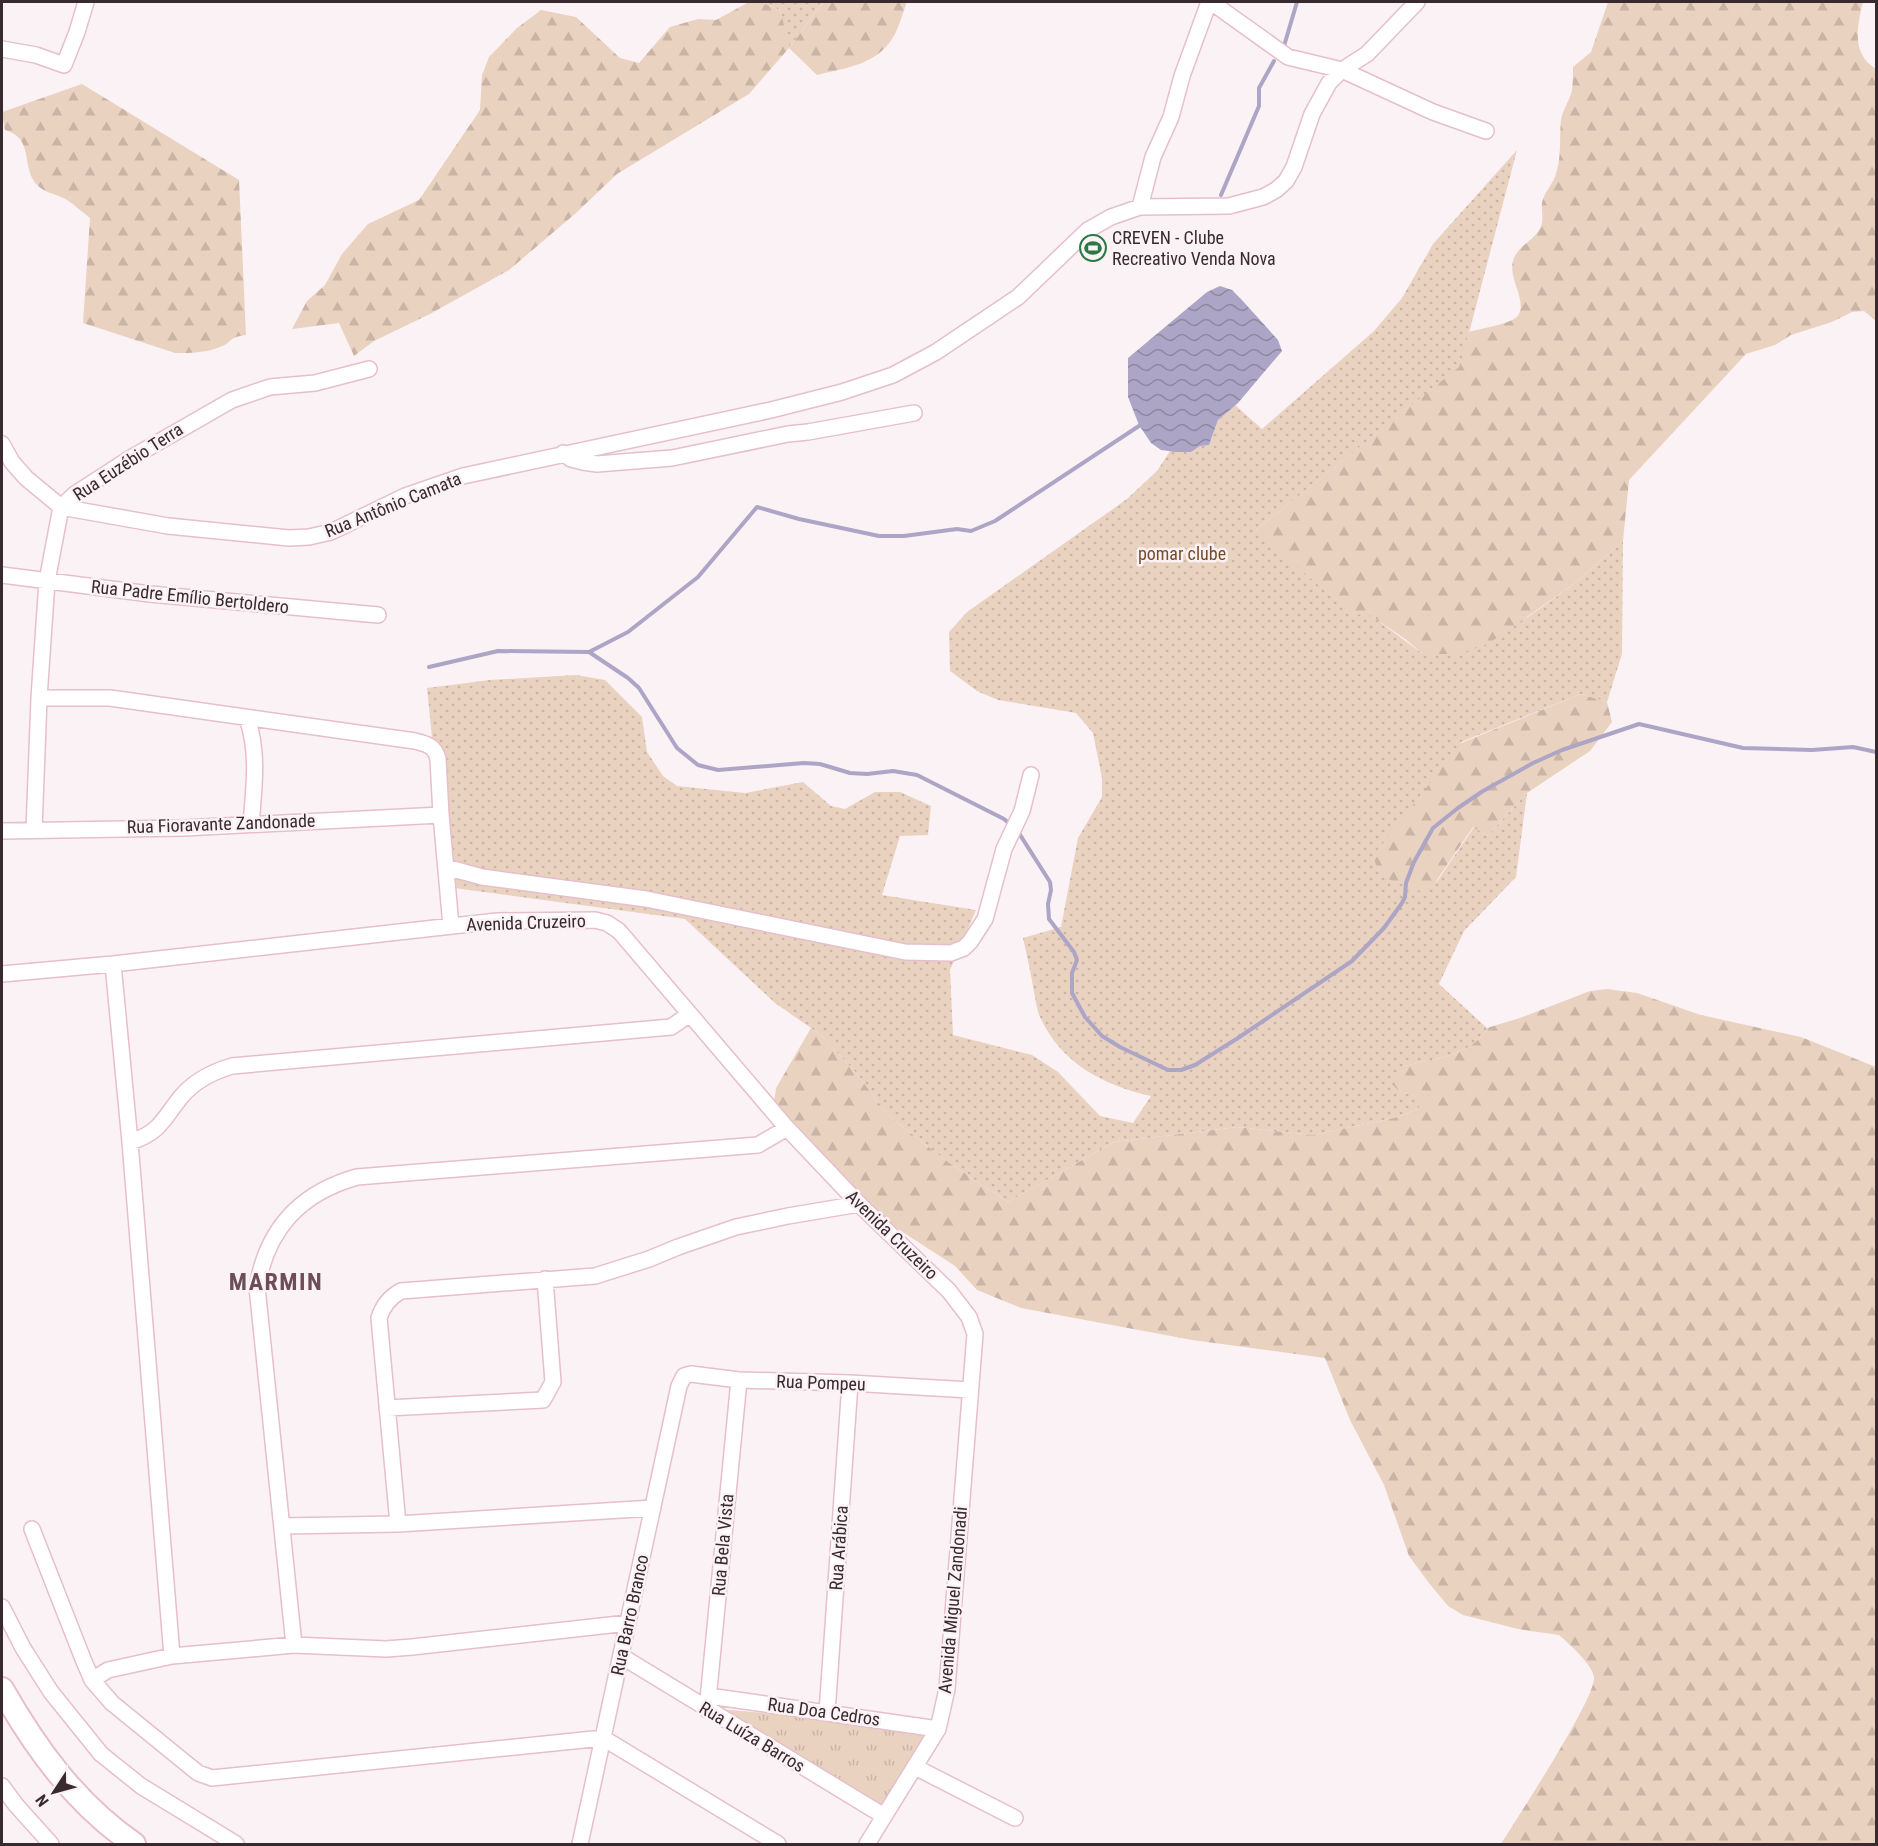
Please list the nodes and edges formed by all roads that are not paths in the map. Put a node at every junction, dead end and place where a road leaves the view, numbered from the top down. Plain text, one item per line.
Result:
1 (86, 2) edge
2 (1210, 2) edge
3 (1417, 2) edge
4 (2, 49) edge
5 (1342, 70) junction
6 (1486, 131) dead end
7 (1140, 207) junction
8 (369, 369) dead end
9 (914, 413) dead end
10 (2, 444) edge
11 (563, 453) junction
12 (61, 507) junction
13 (2, 574) edge
14 (47, 581) junction
15 (378, 615) dead end
16 (39, 698) junction
17 (247, 718) junction
18 (266, 721) junction
19 (253, 735) junction
20 (1031, 775) dead end
21 (441, 815) junction
22 (251, 824) junction
23 (34, 830) junction
24 (2, 831) edge
25 (446, 867) junction
26 (451, 926) junction
27 (113, 964) junction
28 (2, 974) edge
29 (690, 1014) junction
30 (787, 1128) junction
31 (130, 1142) junction
32 (859, 1204) junction
33 (545, 1279) junction
34 (975, 1334) joint
35 (739, 1380) junction
36 (850, 1383) junction
37 (679, 1386) joint
38 (970, 1390) junction
39 (387, 1408) junction
40 (652, 1508) junction
41 (398, 1524) junction
42 (282, 1526) junction
43 (32, 1529) dead end
44 (2, 1607) edge
45 (628, 1623) junction
46 (294, 1645) junction
47 (172, 1656) junction
48 (621, 1656) junction
49 (92, 1680) junction
50 (2, 1689) edge
51 (708, 1703) junction
52 (827, 1713) junction
53 (938, 1729) junction
54 (603, 1738) junction
55 (915, 1767) junction
56 (2, 1786) edge
57 (884, 1816) junction
58 (1015, 1818) dead end
59 (51, 1845) edge
60 (134, 1845) edge
61 (236, 1845) edge
62 (580, 1845) edge
63 (778, 1845) edge
64 (867, 1845) edge

1 - 4 street
2 - 5 street
2 - 7 street
3 - 5 street, Rua Antônio Camata
5 - 6 street
5 - 7 street, Rua Antônio Camata
7 - 11 street, Rua Antônio Camata
8 - 12 street, Rua Euzébio Terra
9 - 11 street
10 - 12 street, Rua Antônio Camata
11 - 12 street, Rua Antônio Camata
12 - 14 street, Rua Euzébio Terra
13 - 14 street, Rua Padre Emílio Bertoldero
14 - 15 street, Rua Padre Emílio Bertoldero
14 - 16 street, Rua Euzébio Terra
16 - 17 street
16 - 23 street, Rua Euzébio Terra
17 - 18 street
17 - 19 street
18 - 19 street
18 - 21 street
19 - 22 street
20 - 25 street
21 - 22 street, Rua Fioravante Zandonade
21 - 25 street
22 - 23 street, Rua Fioravante Zandonade
23 - 24 street, Rua Fioravante Zandonade
25 - 26 street
26 - 27 street, Avenida Cruzeiro
26 - 29 street, Avenida Cruzeiro
27 - 28 street, Avenida Cruzeiro
27 - 31 street
29 - 30 street, Avenida Cruzeiro
29 - 31 street
30 - 32 street, Avenida Cruzeiro
30 - 42 street
31 - 47 street
32 - 33 street
32 - 34 street, Avenida Cruzeiro
33 - 39 street
33 - 39 street
34 - 38 street, Avenida Miguel Zandonadi
35 - 36 street, Rua Pompeu
35 - 37 street, Rua Pompeu
35 - 51 street, Rua Bela Vista
36 - 38 street, Rua Pompeu
36 - 52 street, Rua Arábica
37 - 40 street, Rua Barro Branco
38 - 53 street, Avenida Miguel Zandonadi
39 - 41 street
40 - 41 street
40 - 45 street, Rua Barro Branco
41 - 42 street
42 - 46 street
43 - 49 street
44 - 61 street
45 - 46 street
45 - 48 street, Rua Barro Branco
46 - 47 street
47 - 49 street
48 - 51 street, Rua Luíza Barros
48 - 54 street, Rua Barro Branco
49 - 54 street
50 - 60 highway
51 - 52 street, Rua Doa Cedros
51 - 57 street, Rua Luíza Barros
52 - 53 street, Rua Doa Cedros
53 - 55 street, Avenida Miguel Zandonadi
54 - 62 street, Rua Barro Branco
54 - 63 street
55 - 57 street, Avenida Miguel Zandonadi
55 - 58 street
56 - 59 street
57 - 64 street, Avenida Miguel Zandonadi

